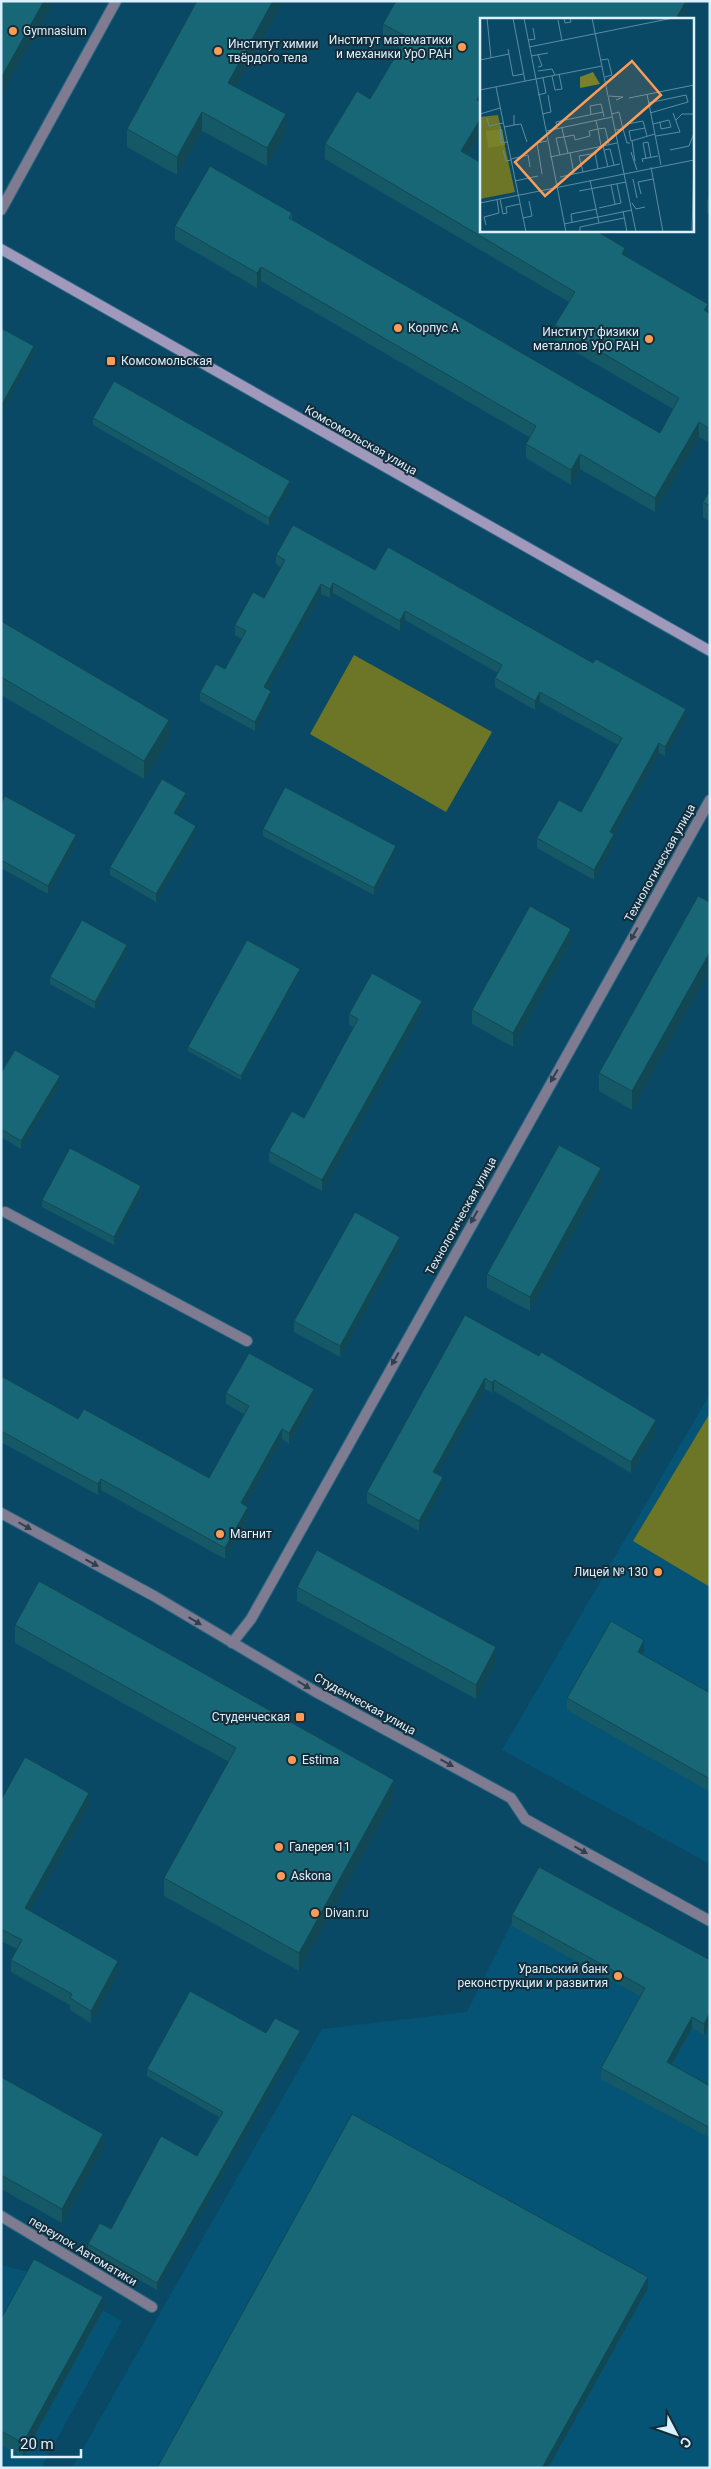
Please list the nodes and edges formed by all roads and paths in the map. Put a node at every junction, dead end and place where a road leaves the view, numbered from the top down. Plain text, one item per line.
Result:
1 (116, 1) edge
2 (1, 210) edge
3 (1, 249) edge
4 (710, 651) edge
5 (710, 800) edge
6 (5, 1212) dead end
7 (247, 1341) dead end
8 (1, 1512) edge
9 (232, 1643) junction
10 (710, 1921) edge
11 (1, 2216) edge
12 (152, 2307) dead end

1 - 2 street
3 - 4 main road, Комсомольская улица
5 -> 9 street, Технологическая улица
6 - 7 street
8 -> 9 street, Студенческая улица
9 -> 10 street, Студенческая улица
11 - 12 street, переулок Автоматики

